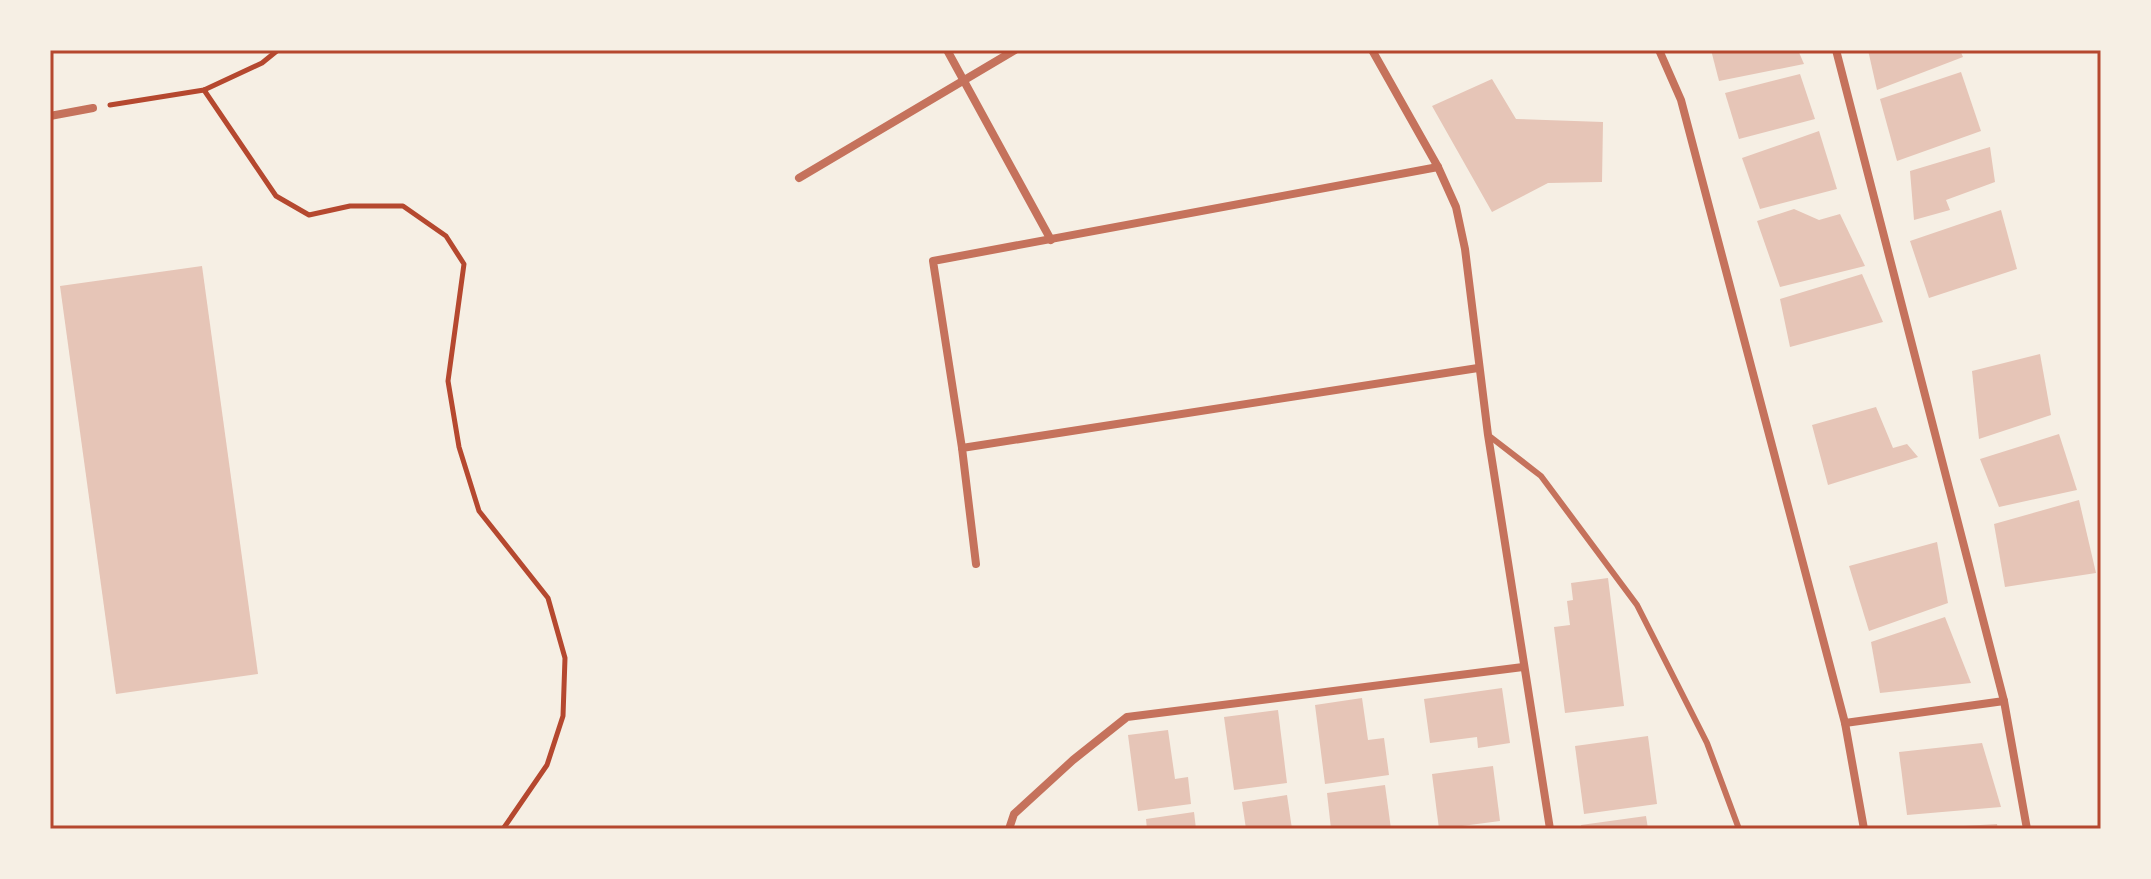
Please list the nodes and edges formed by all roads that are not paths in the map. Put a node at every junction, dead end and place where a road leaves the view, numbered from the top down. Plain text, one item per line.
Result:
1 (947, 50) edge
2 (1015, 50) edge
3 (1372, 50) edge
4 (1659, 50) edge
5 (1836, 50) edge
6 (964, 79) junction
7 (93, 108) road end
8 (50, 116) edge
9 (1438, 167) junction
10 (799, 178) dead end
11 (1051, 240) junction
12 (1478, 368) junction
13 (1488, 435) junction
14 (962, 448) junction
15 (976, 564) dead end
16 (1523, 667) junction
17 (2004, 701) junction
18 (1845, 723) junction
19 (1009, 829) edge
20 (1550, 829) edge
21 (1739, 829) edge
22 (1864, 829) edge
23 (2027, 829) edge

1 - 6 street
2 - 6 street
3 - 9 street
4 - 18 street
5 - 17 street
6 - 10 street
6 - 11 street
7 - 8 street
9 - 11 street
9 - 12 street
11 - 14 street
12 - 13 street
12 - 14 street
13 - 16 street
13 - 21 lane
14 - 15 street
16 - 19 street
16 - 20 street
17 - 18 street
17 - 23 street
18 - 22 street

